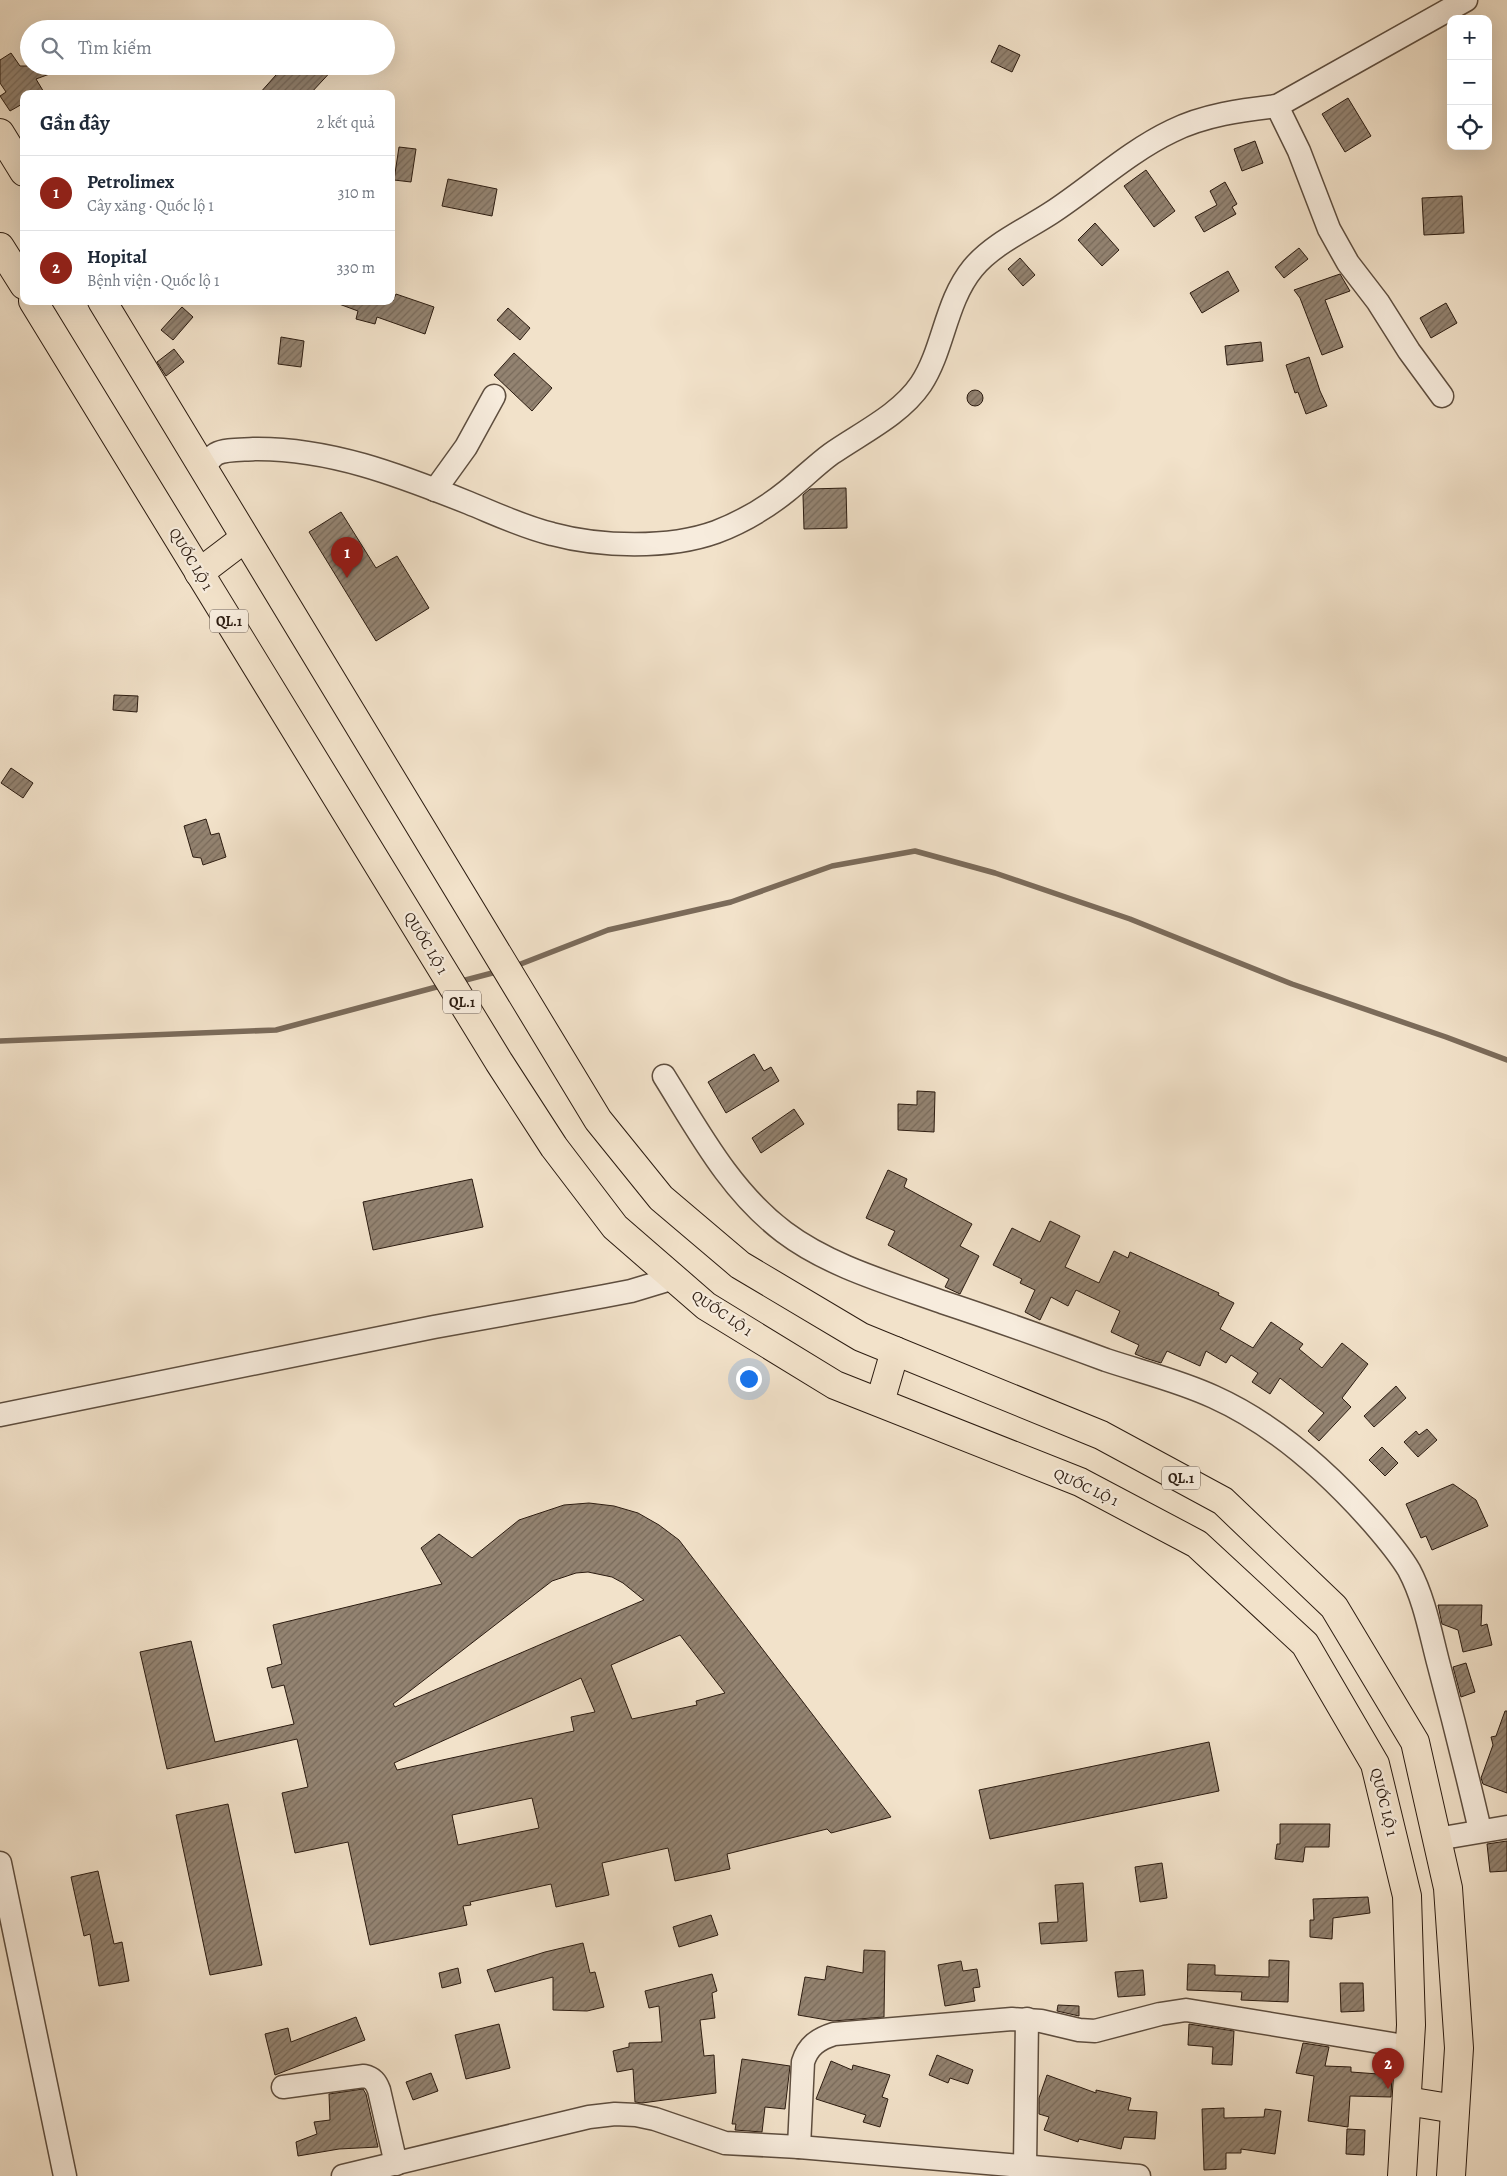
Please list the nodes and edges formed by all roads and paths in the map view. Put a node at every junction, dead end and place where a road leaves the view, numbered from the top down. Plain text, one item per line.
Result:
1 (1466, 0) edge
2 (1277, 106) junction
3 (0, 133) edge
4 (20, 166) edge
5 (0, 246) edge
6 (20, 278) edge
7 (36, 305) edge
8 (104, 305) edge
9 (494, 396) dead end
10 (1442, 396) dead end
11 (203, 468) junction
12 (435, 490) junction
13 (245, 538) junction
14 (200, 572) junction
15 (664, 1076) dead end
16 (674, 1278) junction
17 (895, 1351) junction
18 (880, 1402) junction
19 (0, 1415) edge
20 (1507, 1826) edge
21 (1480, 1830) junction
22 (1437, 1839) junction
23 (0, 1863) edge
24 (1027, 2019) junction
25 (1410, 2047) junction
26 (283, 2087) dead end
27 (1407, 2101) junction
28 (1455, 2110) junction
29 (799, 2147) junction
30 (396, 2164) junction
31 (1025, 2166) junction
32 (65, 2176) edge
33 (343, 2176) edge
34 (1139, 2176) edge
35 (1402, 2176) edge
36 (1451, 2176) edge

1 - 2 street
2 - 10 street
2 - 12 street
3 - 4 highway
5 - 6 highway
7 - 14 highway, QUỐC LỘ 1 / QL.1
8 - 11 highway, QL.1
9 - 12 street
11 - 12 street
11 - 13 highway, QL.1
13 - 14 highway
13 - 17 highway, QL.1
14 - 16 highway, QUỐC LỘ 1 / QL.1
15 - 21 street
16 - 18 highway, QUỐC LỘ 1 / QL.1
16 - 19 street
17 - 18 highway
17 - 22 highway, QL.1
18 - 25 highway, QUỐC LỘ 1 / QL.1
20 - 21 street
21 - 22 street
22 - 28 highway, QL.1
23 - 32 street
24 - 25 street
24 - 29 street
24 - 31 street
25 - 27 highway, QUỐC LỘ 1 / QL.1
26 - 30 street
27 - 28 highway
27 - 35 highway, QUỐC LỘ 1 / QL.1
28 - 36 highway, QL.1
29 - 30 street
29 - 31 street
30 - 33 street
31 - 34 street

